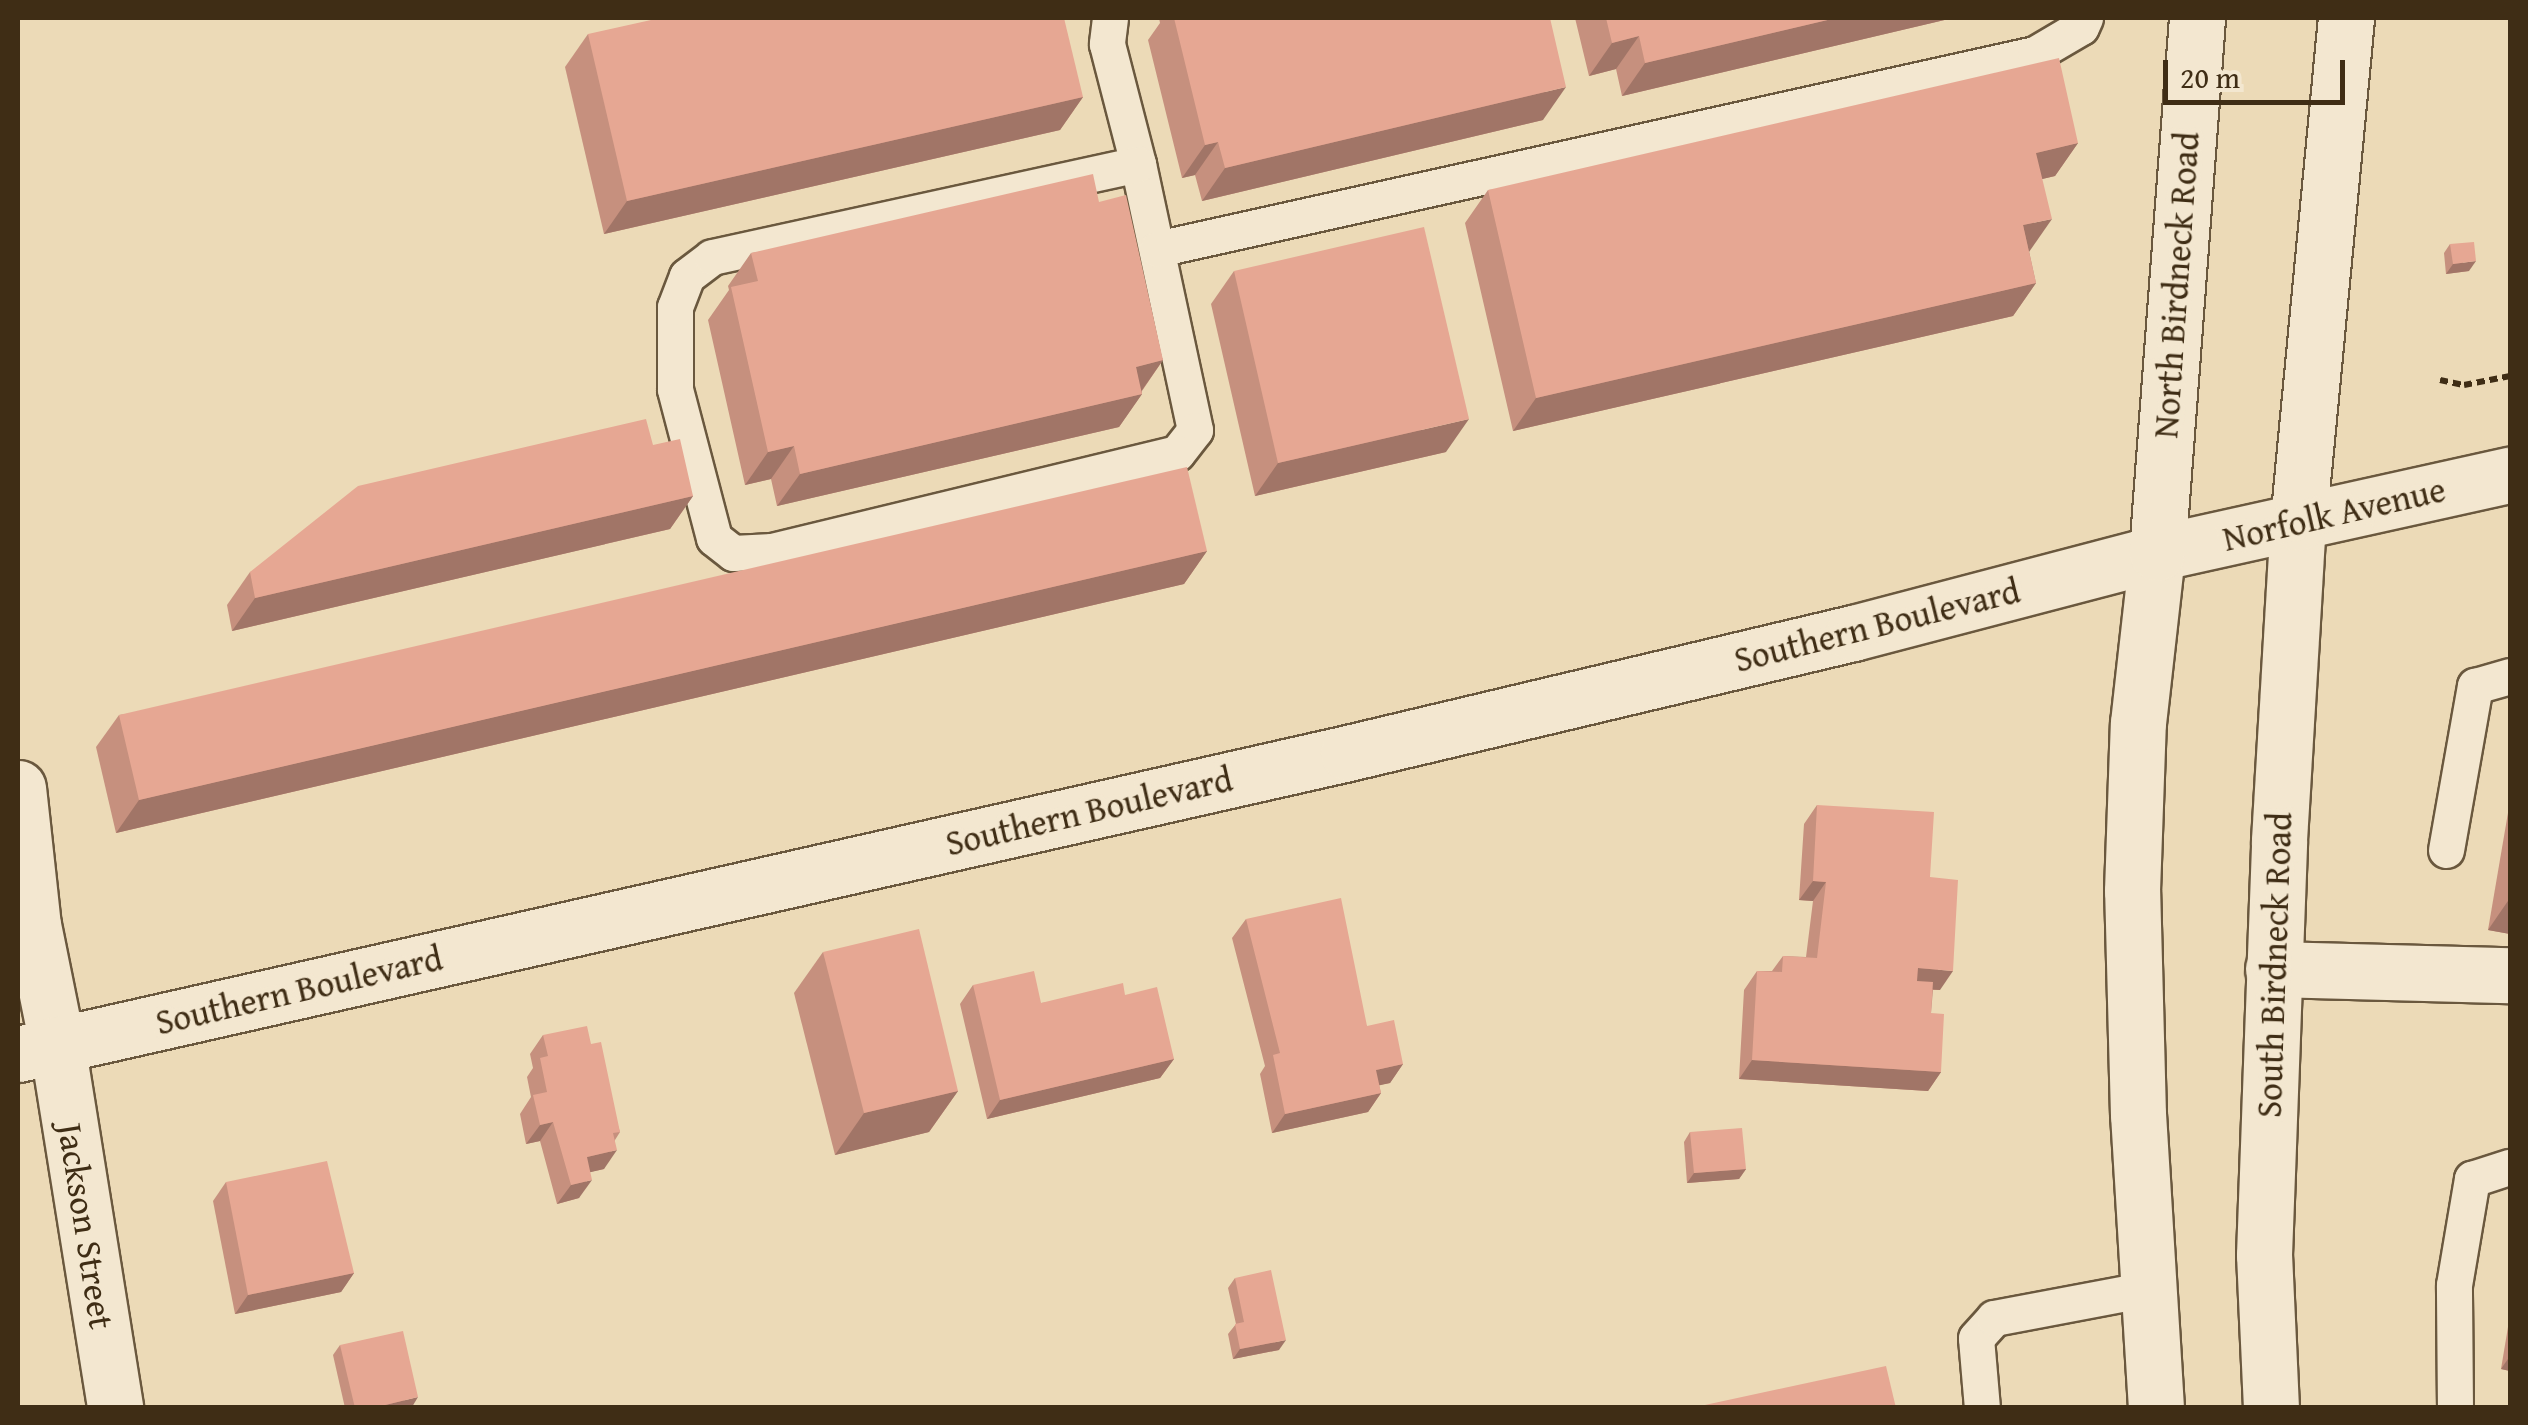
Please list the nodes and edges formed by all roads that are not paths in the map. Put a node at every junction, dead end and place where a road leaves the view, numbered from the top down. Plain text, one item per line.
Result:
1 (1110, 18) edge
2 (2086, 18) edge
3 (2197, 18) edge
4 (2346, 18) edge
5 (1138, 164) junction
6 (1157, 249) junction
7 (2510, 475) edge
8 (2298, 522) junction
9 (2157, 554) junction
10 (2510, 676) edge
11 (18, 788) edge
12 (2446, 850) dead end
13 (2273, 969) junction
14 (2510, 975) edge
15 (38, 1049) edge
16 (2510, 1166) edge
17 (2148, 1289) junction
18 (115, 1408) edge
19 (1982, 1408) edge
20 (2156, 1408) edge
21 (2271, 1408) edge
22 (2455, 1408) edge

1 - 5 lane
2 - 6 lane
3 - 9 main road, North Birdneck Road
4 - 8 main road
5 - 6 lane
5 - 6 lane
7 - 8 main road, Norfolk Avenue
8 - 9 main road, Norfolk Avenue
8 - 13 main road, South Birdneck Road
9 - 15 main road, Southern Boulevard
9 - 17 main road
10 - 12 lane
11 - 15 main road, Jackson Street
13 - 14 main road
13 - 21 main road, South Birdneck Road
15 - 18 main road, Jackson Street
16 - 22 lane
17 - 19 lane
17 - 20 main road

